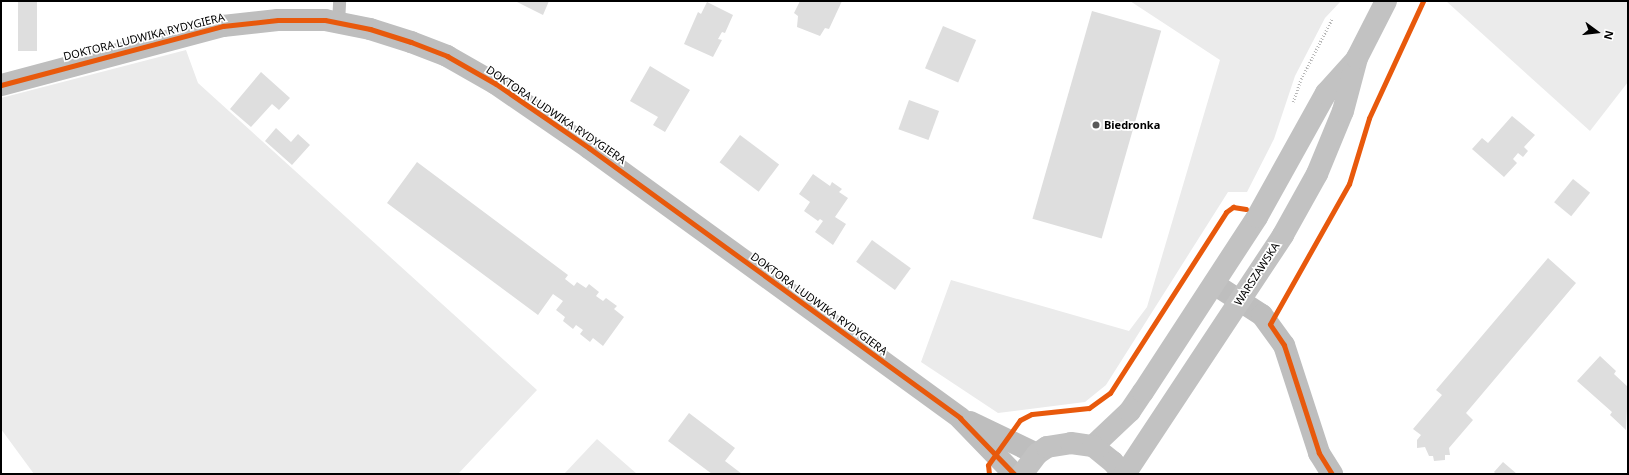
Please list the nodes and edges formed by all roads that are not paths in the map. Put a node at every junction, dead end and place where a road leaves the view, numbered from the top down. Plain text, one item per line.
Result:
1 (339, 1) edge
2 (1386, 1) edge
3 (338, 23) junction
4 (1357, 58) junction
5 (1, 85) edge
6 (1214, 284) junction
7 (1240, 301) junction
8 (960, 418) junction
9 (1093, 446) junction
10 (1036, 454) junction
11 (1014, 474) edge
12 (1022, 474) edge
13 (1122, 474) edge
14 (1125, 474) edge
15 (1332, 474) edge

1 - 3 lane
2 - 4 main road, WARSZAWSKA
3 - 5 street, DOKTORA LUDWIKA RYDYGIERA
3 - 8 street, DOKTORA LUDWIKA RYDYGIERA
4 - 6 main road, WARSZAWSKA
4 - 7 main road, WARSZAWSKA
6 - 7 street
6 - 9 main road, WARSZAWSKA
7 - 14 main road, WARSZAWSKA
7 - 15 street
8 - 10 street, DOKTORA LUDWIKA RYDYGIERA
8 - 11 street, DOKTORA LUDWIKA RYDYGIERA
9 - 10 main road
9 - 13 main road
10 - 12 main road

